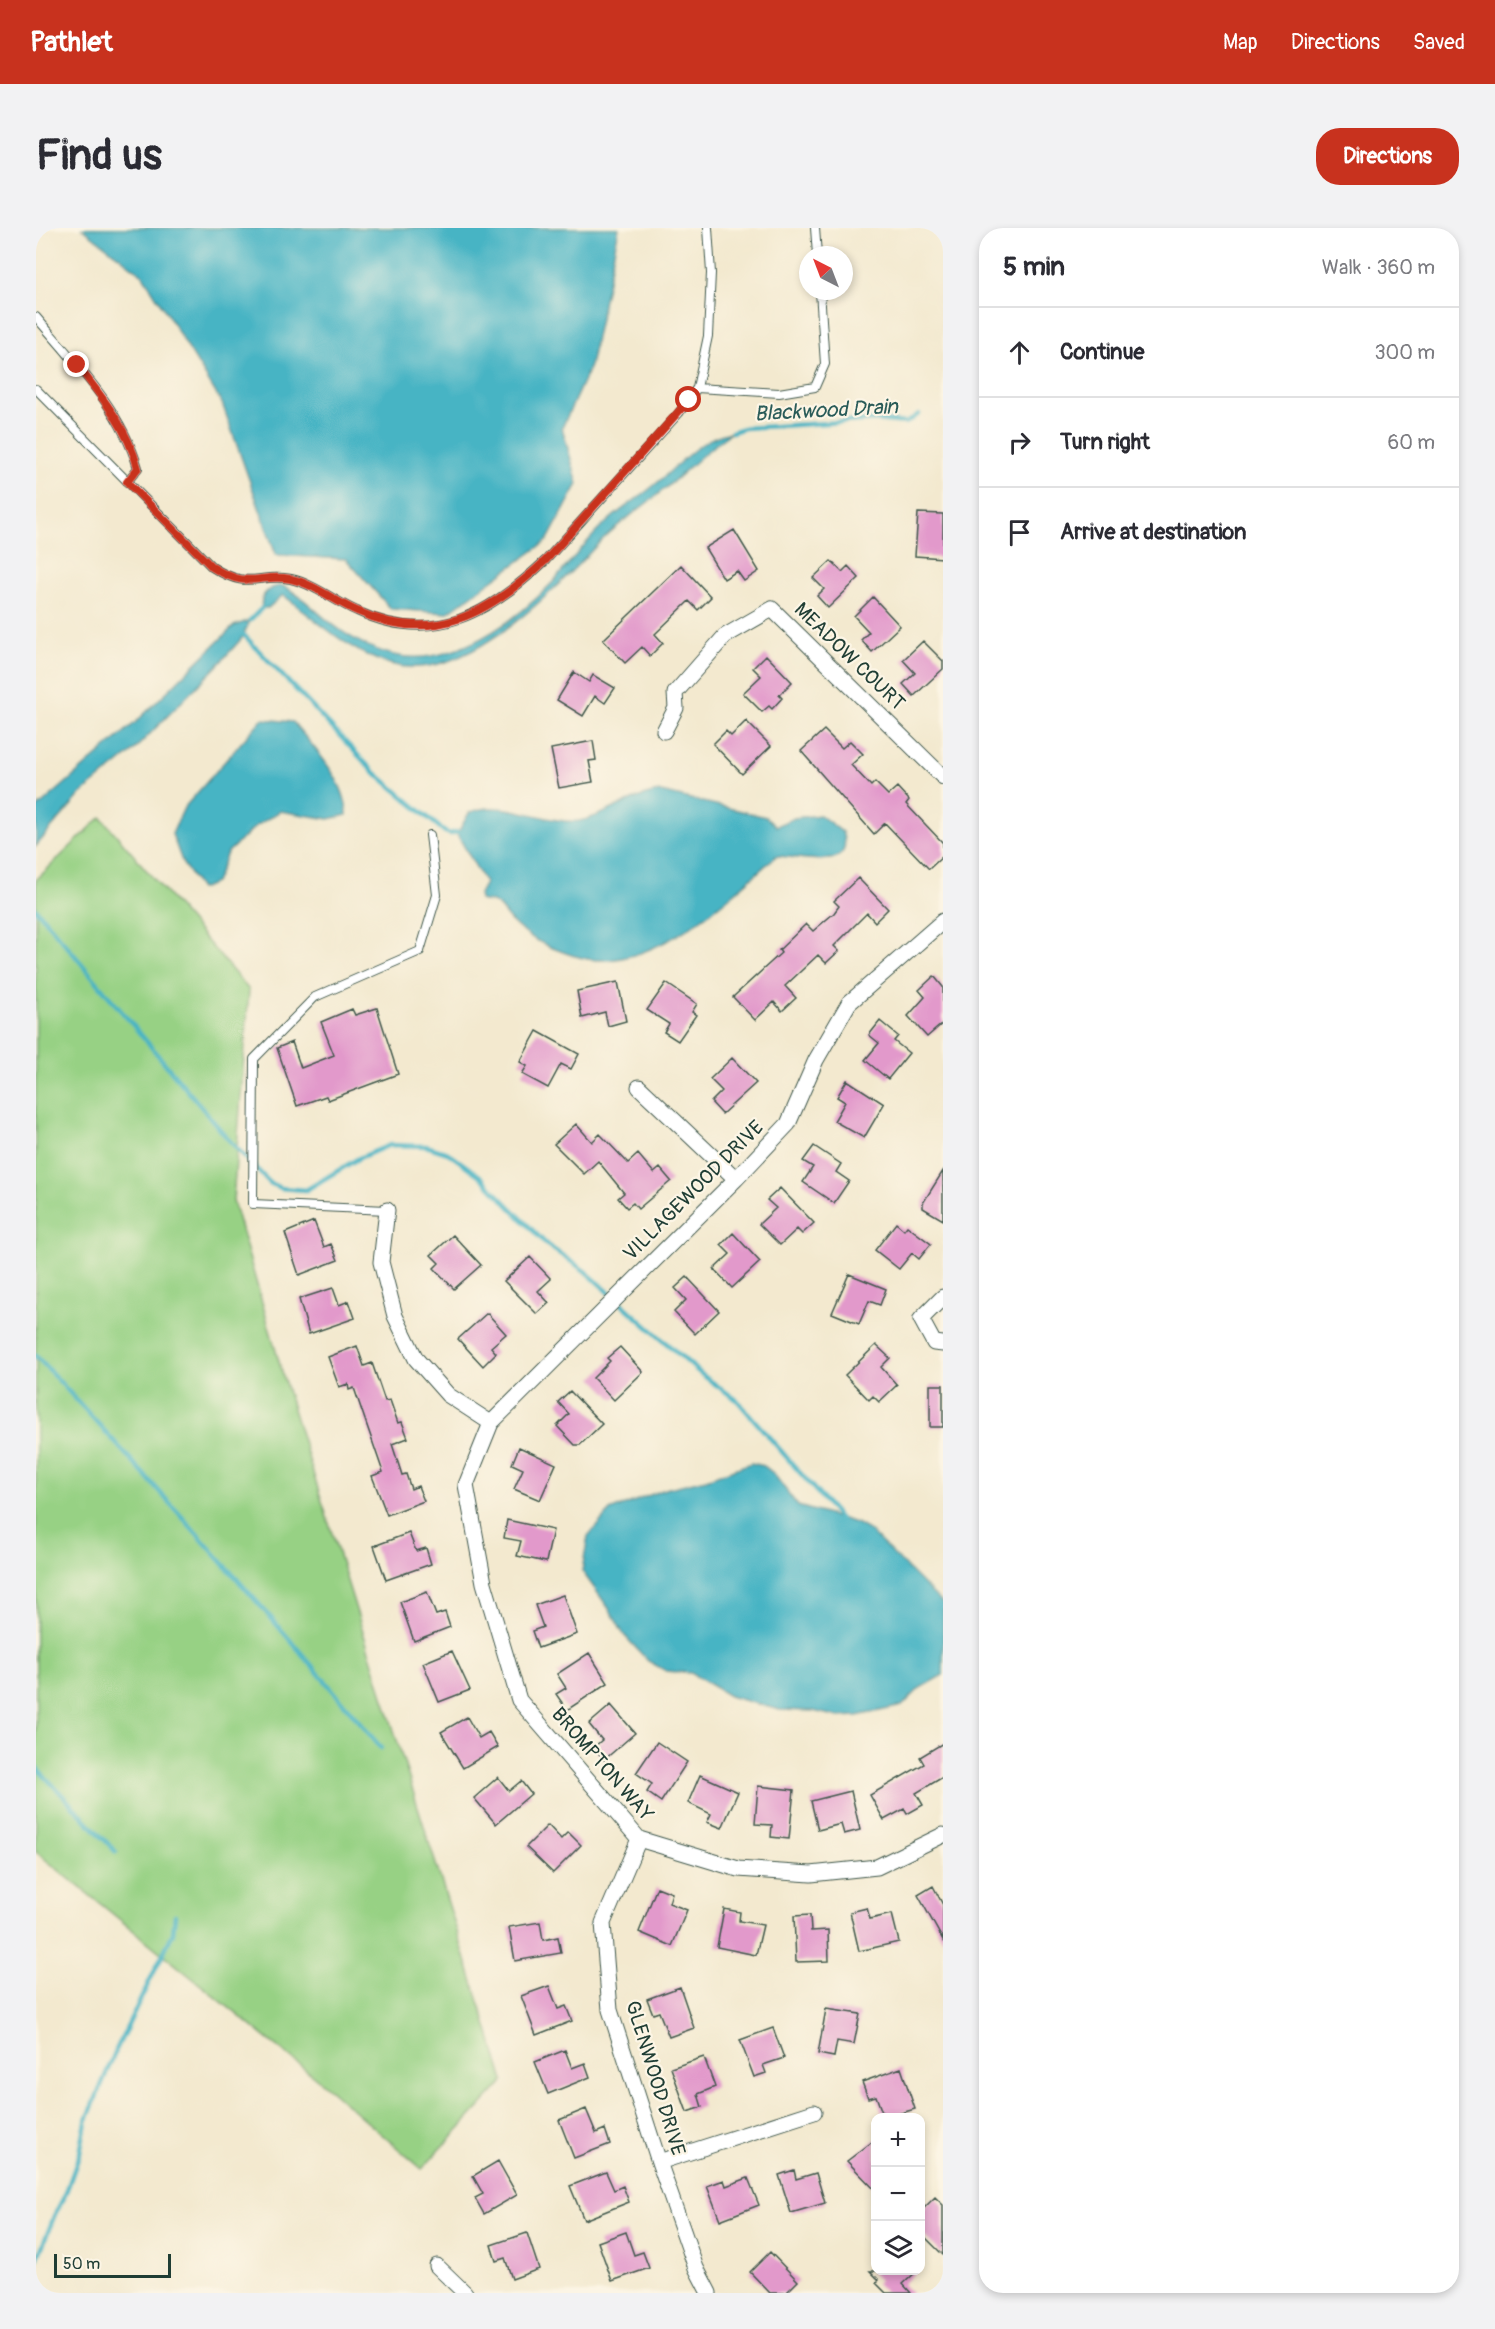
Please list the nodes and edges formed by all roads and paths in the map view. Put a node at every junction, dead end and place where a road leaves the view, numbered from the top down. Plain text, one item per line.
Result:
1 (708, 228) edge
2 (815, 228) edge
3 (816, 246) edge
4 (821, 300) edge
5 (36, 317) edge
6 (697, 388) junction
7 (36, 389) edge
8 (127, 482) junction
9 (664, 731) dead end
10 (943, 777) edge
11 (430, 835) dead end
12 (943, 921) edge
13 (639, 1087) dead end
14 (736, 1179) junction
15 (387, 1210) joint
16 (943, 1297) edge
17 (943, 1344) edge
18 (491, 1423) junction
19 (466, 1485) joint
20 (943, 1835) edge
21 (639, 1839) junction
22 (814, 2112) dead end
23 (659, 2162) junction
24 (436, 2266) dead end
25 (465, 2293) edge
26 (709, 2293) edge

1 - 6 lane
2 - 3 lane
4 - 6 lane
5 - 8 lane
6 - 8 lane
7 - 8 lane
9 - 10 street, MEADOW COURT
11 - 15 lane
12 - 14 street, VILLAGEWOOD DRIVE
13 - 14 street
14 - 18 street, VILLAGEWOOD DRIVE
15 - 18 street
16 - 17 street
18 - 19 street, VILLAGEWOOD DRIVE
19 - 21 street, BROMPTON WAY
20 - 21 street, BROMPTON WAY
21 - 23 street, GLENWOOD DRIVE
22 - 23 street
23 - 26 street, GLENWOOD DRIVE
24 - 25 street

